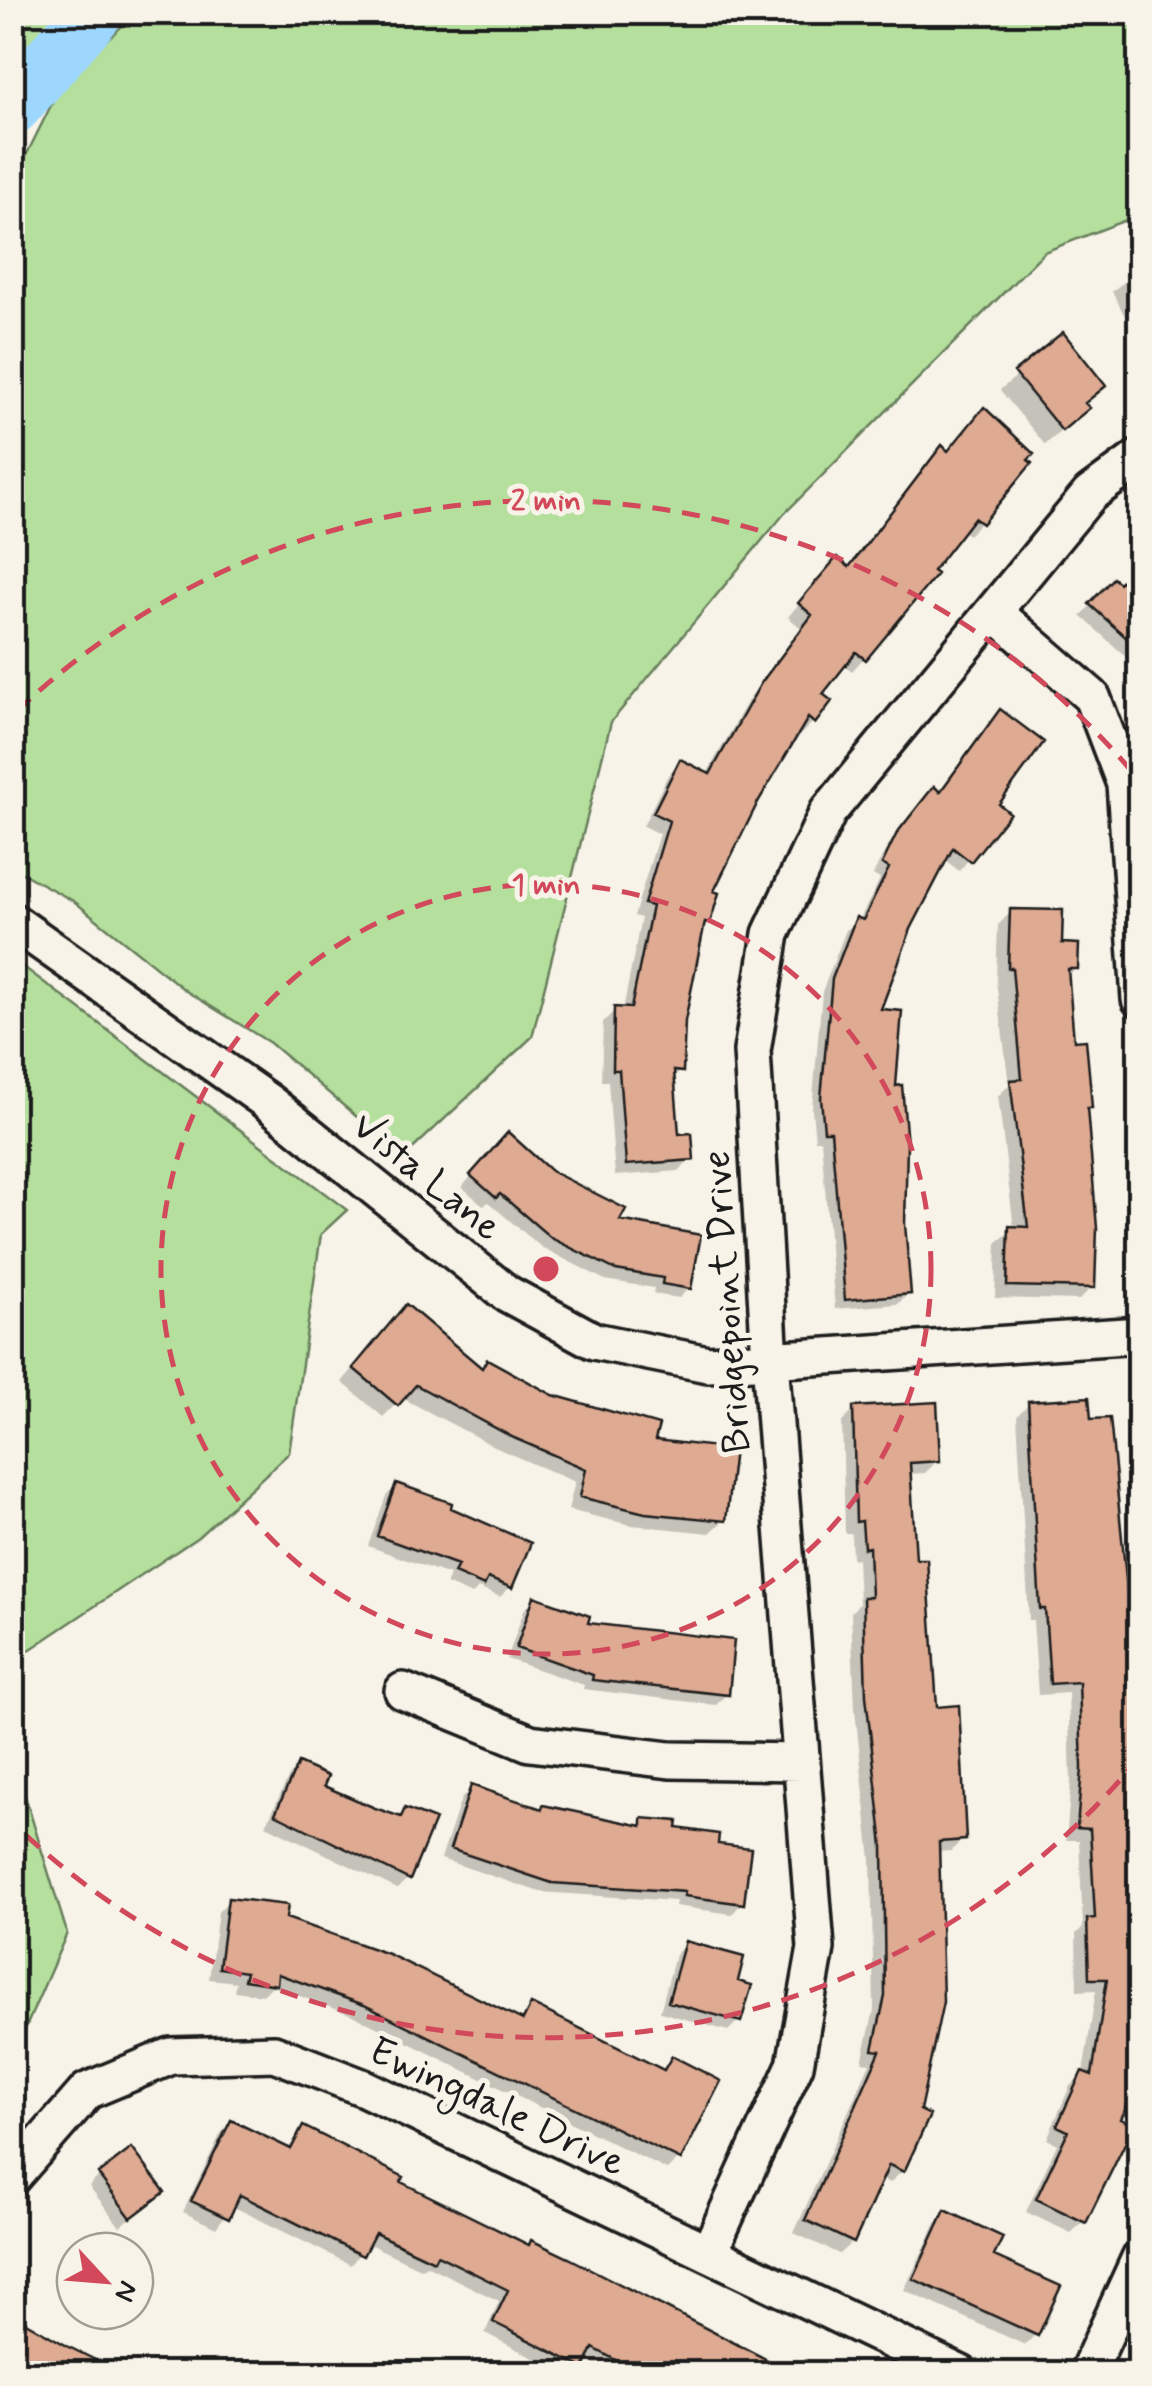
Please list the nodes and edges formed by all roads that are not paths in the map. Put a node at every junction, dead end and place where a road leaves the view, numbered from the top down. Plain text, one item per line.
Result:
1 (1140, 457) edge
2 (994, 612) junction
3 (12, 921) edge
4 (1140, 998) edge
5 (1140, 1335) edge
6 (770, 1360) junction
7 (404, 1691) dead end
8 (801, 1762) junction
9 (12, 2177) edge
10 (710, 2252) junction
11 (1140, 2258) edge
12 (960, 2374) edge
13 (1087, 2374) edge

1 - 2 street, Bridgepoint Drive
2 - 4 street
2 - 6 street, Bridgepoint Drive
3 - 6 street, Vista Lane
5 - 6 street, Vista Lane
6 - 8 street, Bridgepoint Drive
7 - 8 street
8 - 10 street, Bridgepoint Drive
9 - 10 street, Ewingdale Drive
10 - 12 street, Ewingdale Drive
11 - 13 street

